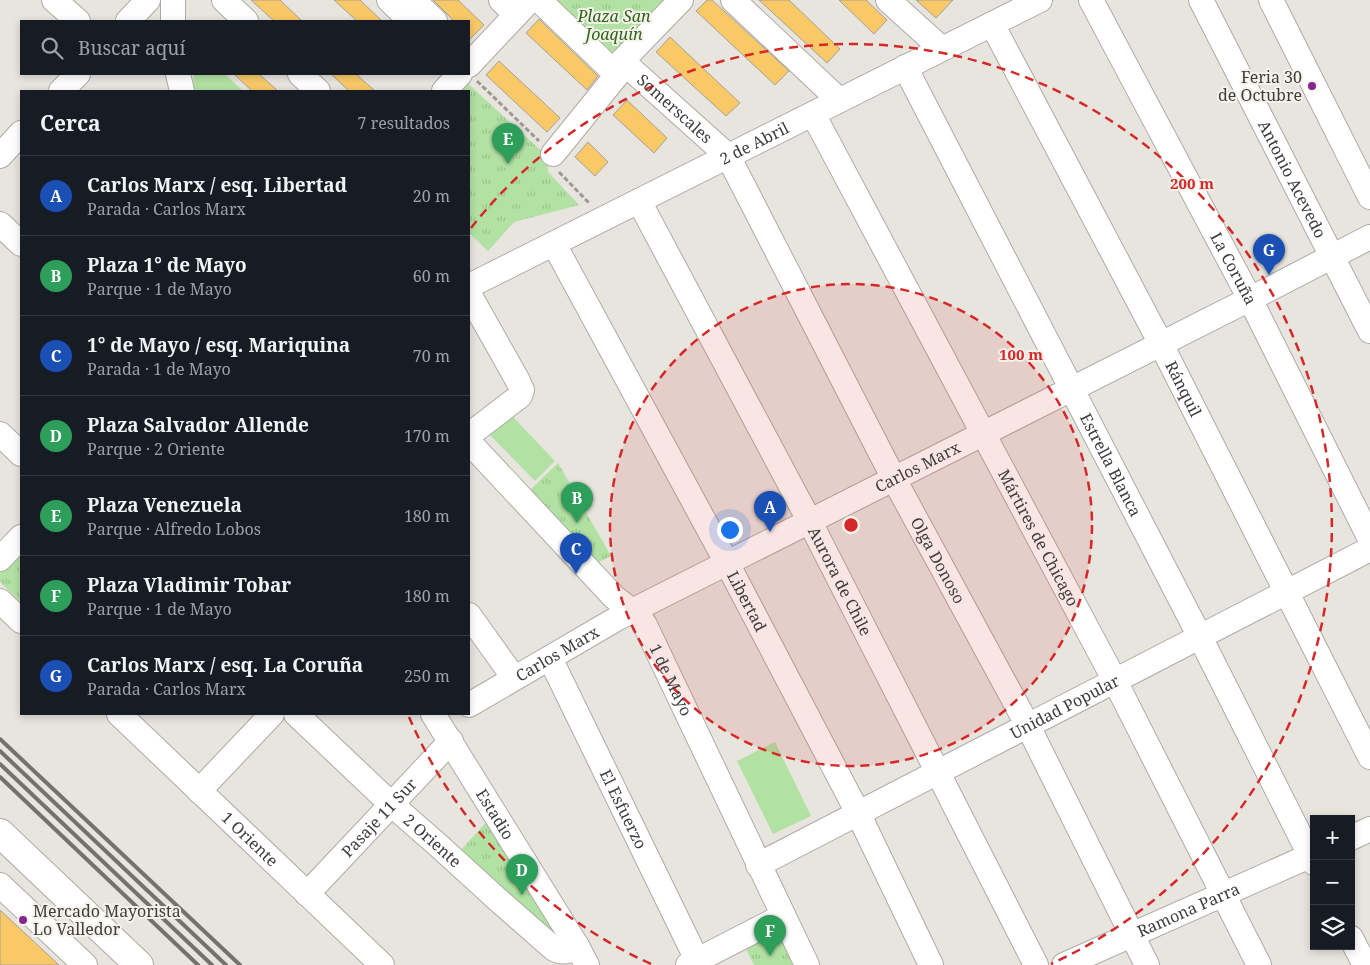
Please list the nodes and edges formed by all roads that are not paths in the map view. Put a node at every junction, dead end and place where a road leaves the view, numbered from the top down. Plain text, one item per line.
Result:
1 (54, 0) edge
2 (148, 0) edge
3 (173, 0) edge
4 (389, 0) edge
5 (413, 0) edge
6 (539, 0) edge
7 (681, 0) edge
8 (733, 0) edge
9 (888, 0) edge
10 (1040, 0) edge
11 (1091, 0) edge
12 (1201, 0) edge
13 (1271, 0) edge
14 (226, 2) edge
15 (516, 5) edge
16 (77, 20) edge
17 (129, 20) edge
18 (173, 20) edge
19 (245, 20) edge
20 (410, 20) edge
21 (434, 20) edge
22 (992, 24) junction
23 (942, 49) junction
24 (470, 61) edge
25 (619, 68) junction
26 (905, 68) junction
27 (77, 75) edge
28 (178, 75) edge
29 (301, 75) edge
30 (458, 75) edge
31 (62, 90) edge
32 (182, 90) edge
33 (317, 90) edge
34 (445, 90) edge
35 (839, 100) junction
36 (813, 114) junction
37 (20, 134) edge
38 (553, 154) dead end
39 (0, 156) edge
40 (728, 156) junction
41 (1370, 197) edge
42 (639, 201) junction
43 (0, 224) edge
44 (1370, 237) edge
45 (20, 243) edge
46 (554, 244) junction
47 (1332, 257) junction
48 (470, 286) edge
49 (470, 296) edge
50 (1250, 299) junction
51 (1370, 331) edge
52 (1161, 344) junction
53 (1072, 389) junction
54 (0, 434) edge
55 (470, 434) edge
56 (984, 434) junction
57 (470, 443) edge
58 (20, 453) edge
59 (894, 479) junction
60 (810, 522) junction
61 (20, 537) edge
62 (1370, 539) edge
63 (1370, 549) edge
64 (0, 559) edge
65 (727, 564) junction
66 (1286, 592) junction
67 (0, 601) edge
68 (633, 611) junction
69 (470, 616) edge
70 (20, 620) edge
71 (1200, 637) junction
72 (550, 658) junction
73 (514, 678) junction
74 (1115, 681) junction
75 (470, 704) edge
76 (120, 715) edge
77 (271, 715) edge
78 (297, 715) edge
79 (444, 723) edge
80 (1028, 726) junction
81 (1370, 757) edge
82 (938, 772) junction
83 (200, 791) junction
84 (391, 804) junction
85 (858, 813) junction
86 (1370, 829) edge
87 (0, 833) edge
88 (1355, 836) edge
89 (1310, 852) edge
90 (1310, 859) edge
91 (758, 865) junction
92 (0, 885) edge
93 (307, 894) junction
94 (1223, 895) junction
95 (783, 916) junction
96 (1131, 936) junction
97 (1355, 946) edge
98 (572, 957) edge
99 (692, 963) edge
100 (85, 965) edge
101 (139, 965) edge
102 (382, 965) edge
103 (807, 965) edge
104 (931, 965) edge
105 (1036, 965) edge
106 (1064, 965) edge
107 (1146, 965) edge
108 (1259, 965) edge
109 (1365, 965) edge

1 - 16 street
2 - 17 street
3 - 18 street
4 - 20 street
5 - 21 street
6 - 25 street, Somerscales
7 - 25 street
8 - 35 street
9 - 23 street
10 - 22 street, 2 de Abril
11 - 50 street, La Coruña
12 - 47 street, Antonio Acevedo
13 - 41 street
14 - 19 street
15 - 24 street
22 - 23 street, 2 de Abril
22 - 52 street, Ránquil
23 - 26 street, 2 de Abril
25 - 38 street
25 - 40 street, Somerscales
26 - 35 street, 2 de Abril
26 - 53 street, Estrella Blanca
27 - 31 street
28 - 32 street
29 - 33 street
30 - 34 street
35 - 36 street, 2 de Abril
36 - 40 street, 2 de Abril
36 - 56 street, Mártires de Chicago
37 - 39 street
40 - 42 street, 2 de Abril
40 - 59 street, Olga Donoso
42 - 46 street, 2 de Abril
42 - 60 street, Aurora de Chile
43 - 45 street
44 - 47 street, Carlos Marx
46 - 48 street, 2 de Abril
46 - 65 street, Libertad
47 - 50 street, Carlos Marx
47 - 51 street, Antonio Acevedo
49 - 55 street
50 - 52 street, Carlos Marx
50 - 62 street, La Coruña
52 - 53 street, Carlos Marx
52 - 66 street, Ránquil
53 - 56 street, Carlos Marx
53 - 71 street, Estrella Blanca
54 - 58 street
56 - 59 street, Carlos Marx
56 - 74 street, Mártires de Chicago
57 - 68 street, 1 de Mayo
59 - 60 street, Carlos Marx
59 - 80 street, Olga Donoso
60 - 65 street, Carlos Marx
60 - 82 street, Aurora de Chile
61 - 64 street
63 - 66 street, Unidad Popular
65 - 68 street, Carlos Marx
65 - 85 street, Libertad
66 - 71 street, Unidad Popular
66 - 81 street, Ránquil
67 - 70 street
68 - 72 street, Carlos Marx
68 - 91 street, 1 de Mayo
69 - 73 street
71 - 74 street, Unidad Popular
71 - 89 street, Estrella Blanca
72 - 73 street, Carlos Marx
72 - 99 street, El Esfuerzo
73 - 75 street, Carlos Marx
74 - 80 street, Unidad Popular
74 - 94 street, Mártires de Chicago
76 - 83 street, 1 Oriente
77 - 83 street
78 - 84 street, 2 Oriente
79 - 84 street, Pasaje 11 Sur
79 - 98 street, Estadio
80 - 82 street, Unidad Popular
80 - 96 street, Olga Donoso
82 - 85 street, Unidad Popular
82 - 105 street, Aurora de Chile
83 - 93 street, 1 Oriente
84 - 93 street, Pasaje 11 Sur
84 - 98 street, 2 Oriente
85 - 91 street, Unidad Popular
85 - 104 street, Libertad
86 - 88 street
87 - 101 main road
90 - 94 street, Ramona Parra
91 - 95 street, 1 de Mayo
92 - 100 street
93 - 102 street, 1 Oriente
94 - 96 street, Ramona Parra
94 - 108 street, Mártires de Chicago
95 - 99 street
95 - 103 street, 1 de Mayo
96 - 106 street, Ramona Parra
96 - 107 street, Olga Donoso
97 - 109 street

